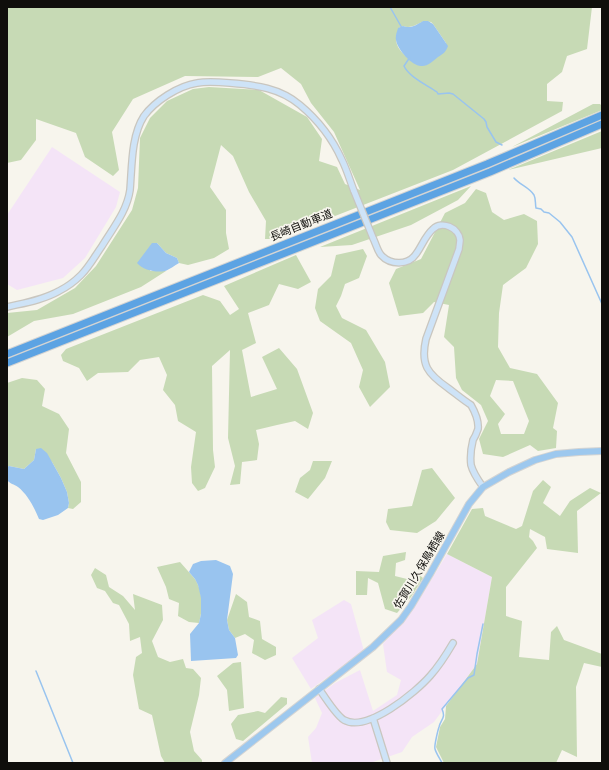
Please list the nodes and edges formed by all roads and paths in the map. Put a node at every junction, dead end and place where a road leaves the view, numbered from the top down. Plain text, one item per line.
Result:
1 (602, 115) edge
2 (602, 124) edge
3 (7, 308) edge
4 (7, 354) edge
5 (7, 363) edge
6 (602, 451) edge
7 (482, 487) junction
8 (453, 644) dead end
9 (319, 689) junction
10 (373, 718) junction
11 (225, 763) edge
12 (387, 763) edge

1 - 4 highway, 長崎自動車道
2 - 5 highway, 長崎自動車道
3 - 7 street, bridge
6 - 7 main road, 佐賀川久保鳥栖線
7 - 9 main road, 佐賀川久保鳥栖線
8 - 10 street
9 - 10 street
9 - 11 main road, 佐賀川久保鳥栖線
10 - 12 street

